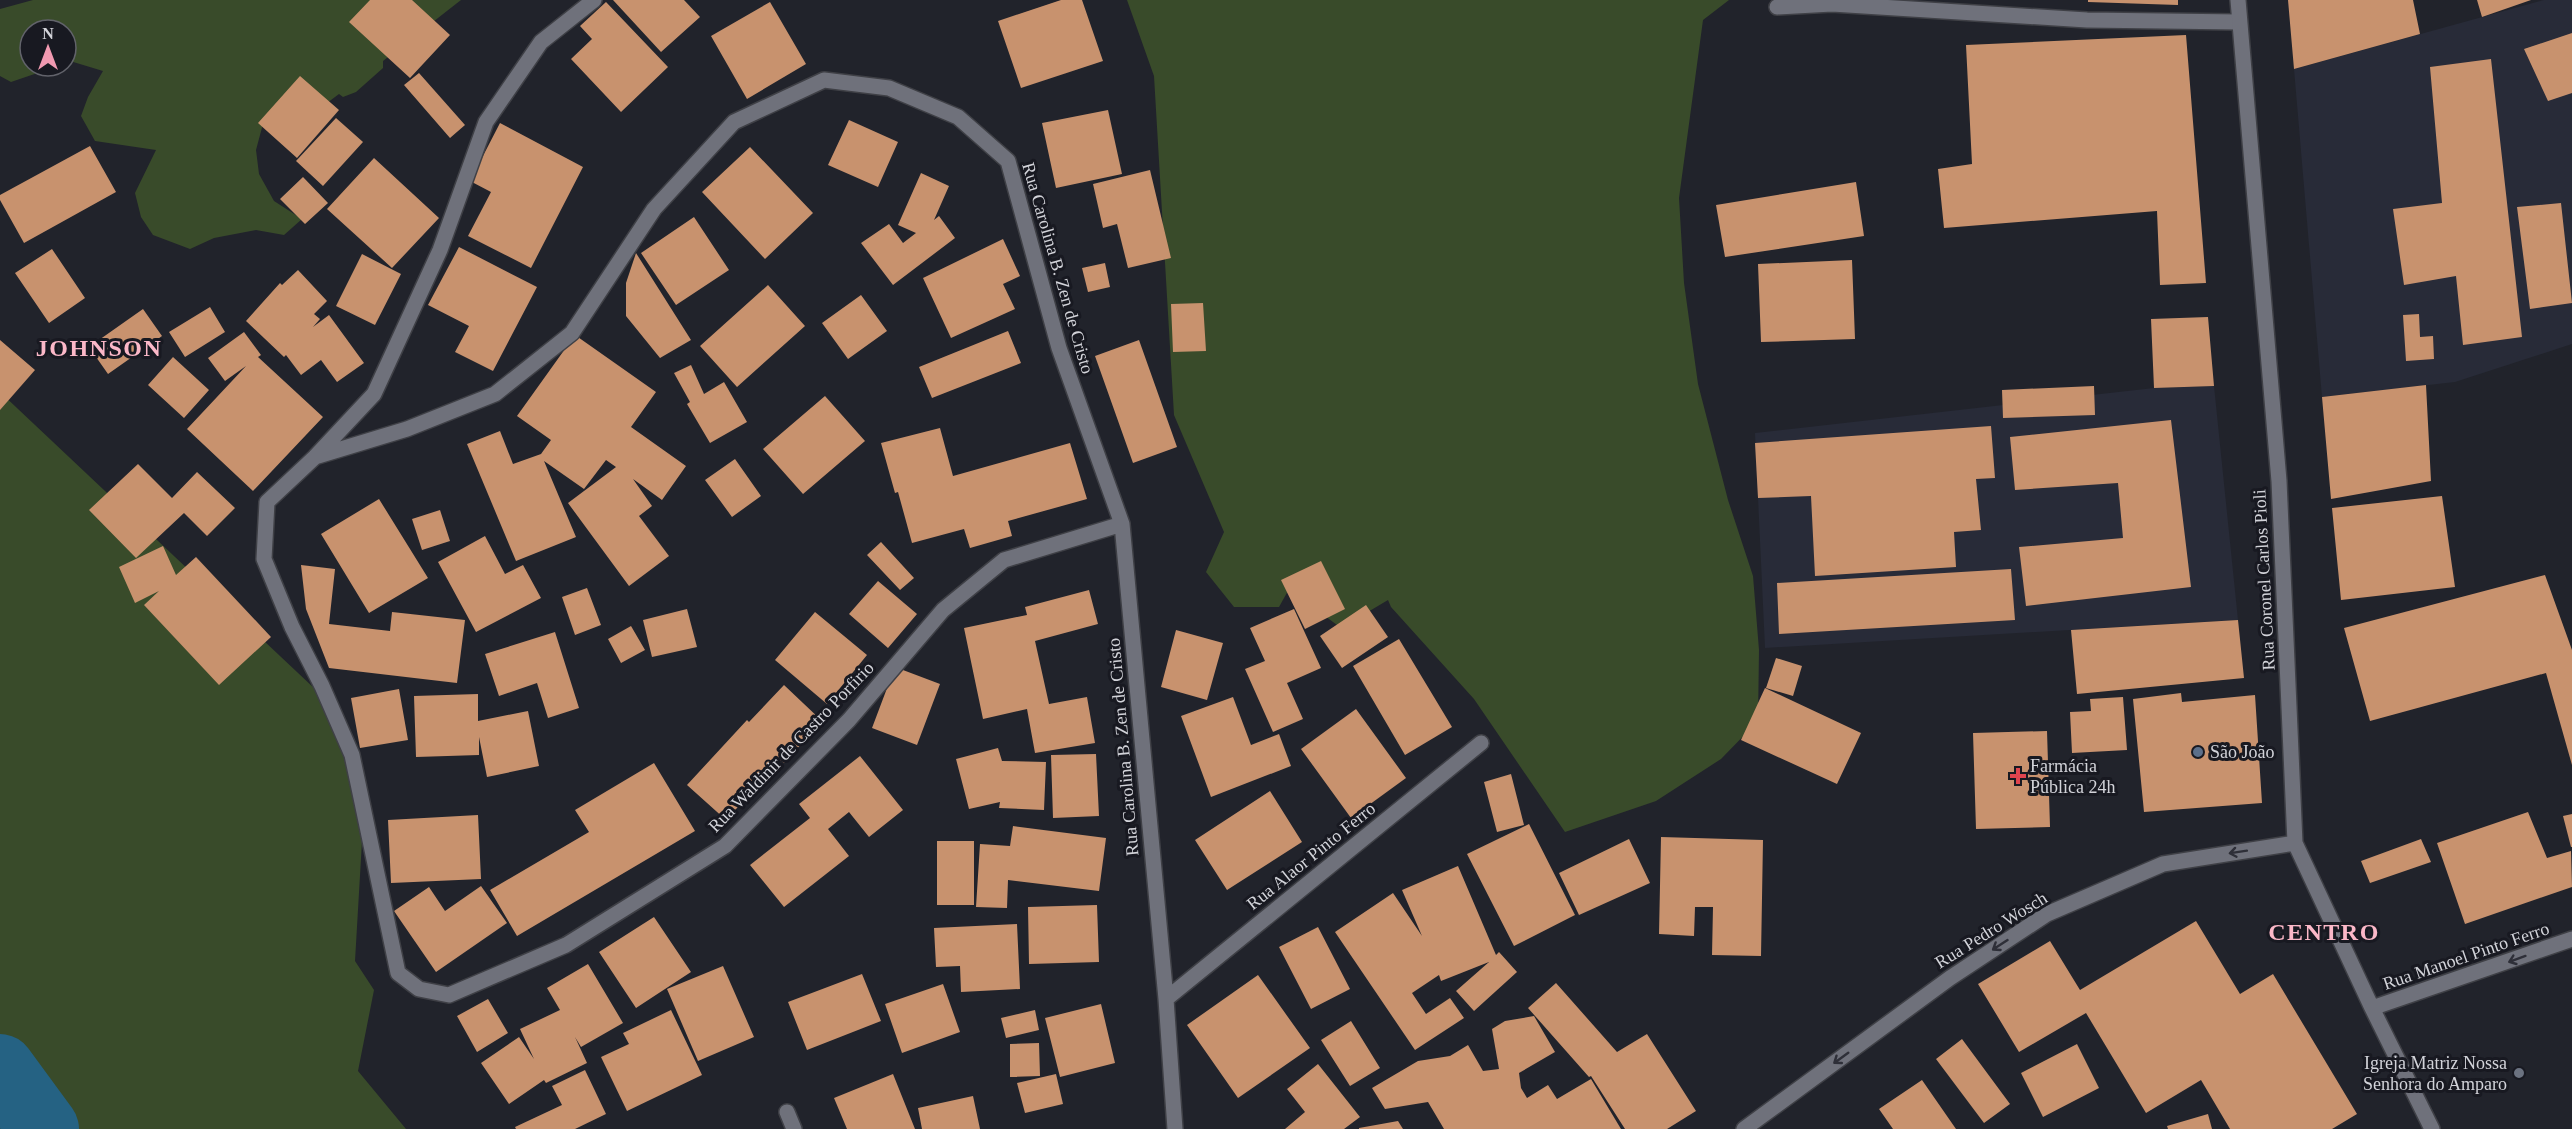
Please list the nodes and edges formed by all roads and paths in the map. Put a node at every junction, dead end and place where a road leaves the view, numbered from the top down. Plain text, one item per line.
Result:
1 (594, 0) edge
2 (2238, 0) edge
3 (1777, 7) dead end
4 (2240, 22) junction
5 (315, 457) junction
6 (1122, 524) junction
7 (1481, 743) dead end
8 (2295, 843) junction
9 (2572, 939) edge
10 (1167, 999) junction
11 (2372, 1008) junction
12 (787, 1112) dead end
13 (794, 1129) edge
14 (1175, 1129) edge
15 (1744, 1129) edge
16 (2432, 1129) edge

1 - 5 street, Rua Waldinir de Castro Porfirio
2 - 4 street, Rua Coronel Carlos Pioli
3 - 4 street
4 - 8 street, Rua Coronel Carlos Pioli
5 - 6 street, Rua Carolina B. Zen de Cristo
5 - 6 street, Rua Waldinir de Castro Porfirio
6 - 10 street, Rua Carolina B. Zen de Cristo
7 - 10 street, Rua Alaor Pinto Ferro
8 - 11 street, Rua Coronel Carlos Pioli
8 -> 15 street, Rua Pedro Wosch
9 -> 11 street, Rua Manoel Pinto Ferro
10 - 14 street, Rua Carolina B. Zen de Cristo
11 - 16 street, Rua Coronel Carlos Pioli
12 - 13 street

